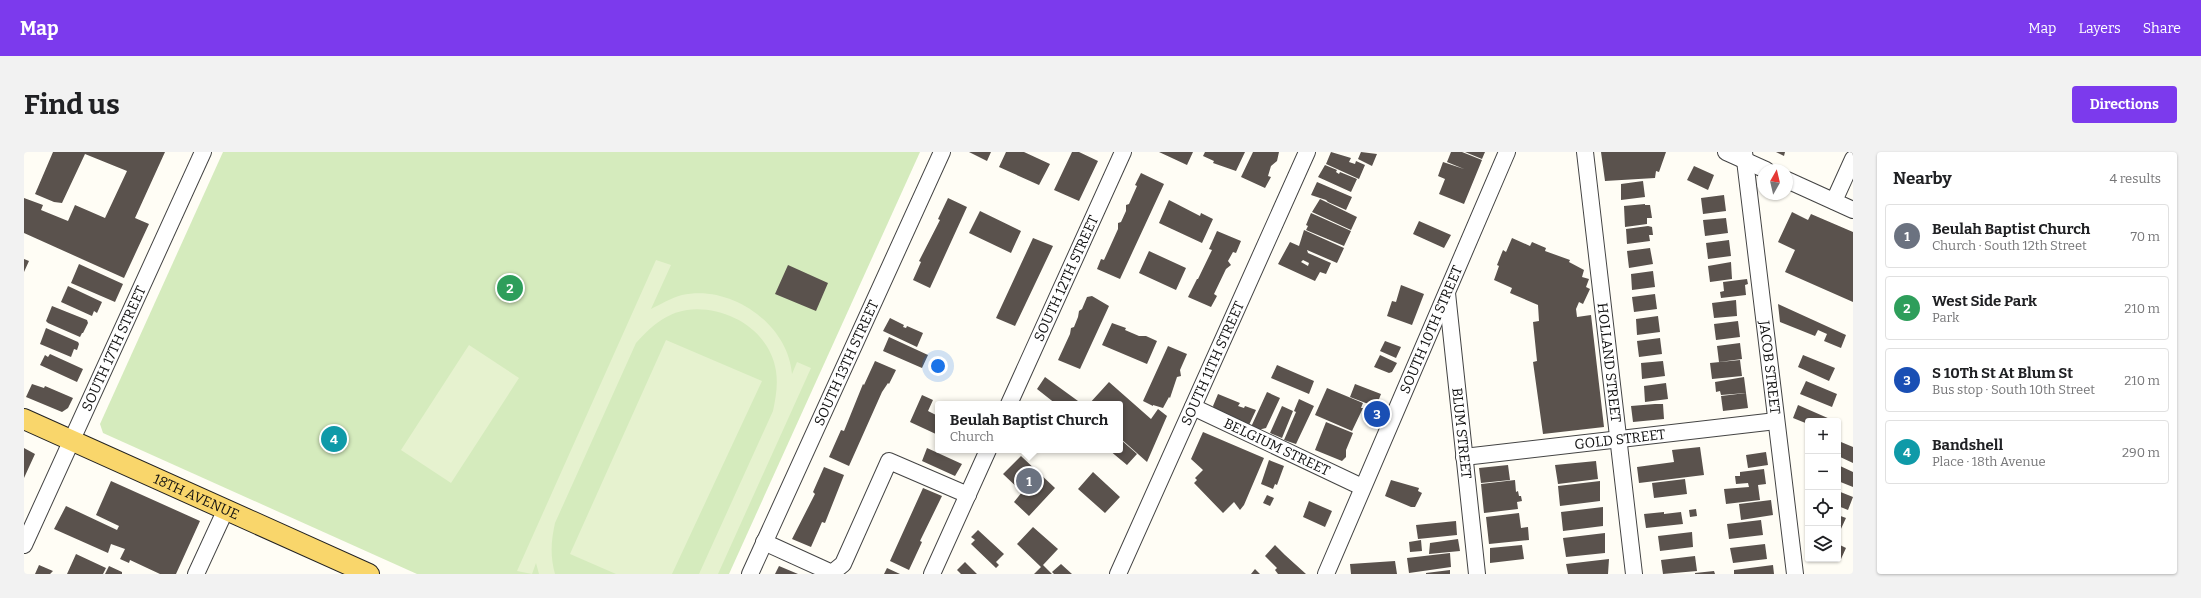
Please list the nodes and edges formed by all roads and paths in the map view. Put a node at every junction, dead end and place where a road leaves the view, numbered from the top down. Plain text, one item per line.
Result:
1 (203, 152) edge
2 (942, 152) edge
3 (1123, 152) edge
4 (1307, 152) edge
5 (1507, 152) edge
6 (1585, 152) edge
7 (1726, 152) edge
8 (1744, 156) edge
9 (1853, 159) edge
10 (1757, 164) edge
11 (1793, 183) edge
12 (1834, 201) junction
13 (1853, 210) edge
14 (1446, 292) junction
15 (1010, 401) edge
16 (1193, 407) junction
17 (24, 419) edge
18 (1776, 420) junction
19 (1618, 439) junction
20 (71, 440) junction
21 (987, 453) edge
22 (1464, 457) junction
23 (1362, 487) junction
24 (968, 495) junction
25 (226, 509) junction
26 (764, 542) junction
27 (24, 545) edge
28 (196, 574) edge
29 (369, 574) edge
30 (750, 574) edge
31 (932, 574) edge
32 (1118, 574) edge
33 (1326, 574) edge
34 (1477, 574) edge
35 (1634, 574) edge
36 (1795, 574) edge

1 - 20 street, SOUTH 17TH STREET
2 - 26 street, SOUTH 13TH STREET
3 - 15 street, SOUTH 12TH STREET
4 - 16 street, SOUTH 11TH STREET
5 - 14 street, SOUTH 10TH STREET
6 - 19 street, HOLLAND STREET
7 - 8 street
8 - 10 street
8 - 18 street, JACOB STREET
9 - 12 street
11 - 12 street
12 - 13 street
14 - 22 street, BLUM STREET
14 - 23 street, SOUTH 10TH STREET
16 - 23 street, BELGIUM STREET
16 - 32 street, SOUTH 11TH STREET
17 - 20 main road, 18TH AVENUE
18 - 19 street, GOLD STREET
18 - 36 street, JACOB STREET
19 - 22 street, GOLD STREET
19 - 35 street, HOLLAND STREET
20 - 25 main road, 18TH AVENUE
20 - 27 street, SOUTH 17TH STREET
21 - 24 street
22 - 34 street, BLUM STREET
23 - 33 street, SOUTH 10TH STREET
24 - 26 street
24 - 31 street
25 - 28 street
25 - 29 main road, 18TH AVENUE
26 - 30 street, SOUTH 13TH STREET

